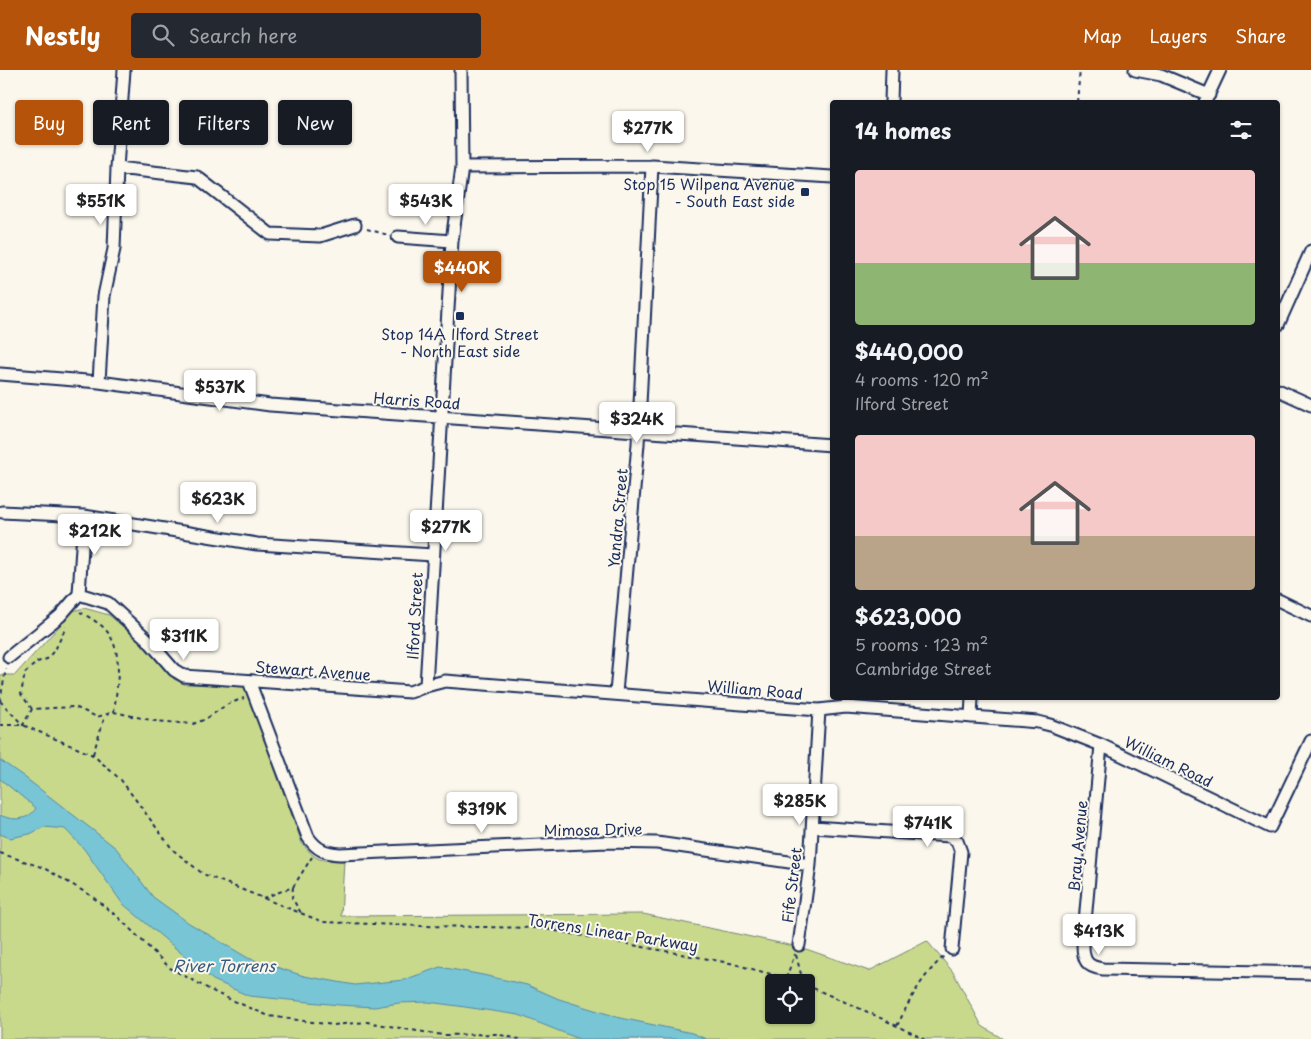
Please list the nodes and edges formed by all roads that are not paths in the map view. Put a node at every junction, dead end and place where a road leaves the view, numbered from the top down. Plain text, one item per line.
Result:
1 (124, 70) edge
2 (461, 70) edge
3 (892, 70) edge
4 (1135, 70) edge
5 (1220, 70) edge
6 (1207, 99) edge
7 (891, 100) edge
8 (652, 166) junction
9 (462, 167) junction
10 (116, 168) junction
11 (830, 176) edge
12 (355, 225) road end
13 (398, 237) road end
14 (452, 242) junction
15 (1311, 251) edge
16 (1280, 321) edge
17 (0, 374) edge
18 (99, 382) junction
19 (1280, 391) edge
20 (1311, 405) edge
21 (443, 417) junction
22 (639, 431) junction
23 (830, 445) edge
24 (2, 512) dead end
25 (84, 516) junction
26 (433, 555) junction
27 (79, 594) junction
28 (1280, 601) edge
29 (1311, 616) edge
30 (8, 657) road end
31 (249, 681) junction
32 (426, 686) junction
33 (616, 693) junction
34 (972, 700) edge
35 (846, 702) edge
36 (819, 710) junction
37 (971, 717) junction
38 (1311, 741) edge
39 (1101, 744) junction
40 (813, 827) junction
41 (810, 866) junction
42 (799, 945) dead end
43 (952, 949) road end
44 (1311, 973) edge

1 - 10 street
2 - 9 street, Ilford Street
3 - 7 street
4 - 6 street
5 - 6 street
8 - 9 street
8 - 11 street
8 - 22 street, Yandra Street
9 - 14 street, Ilford Street
10 - 12 street
10 - 18 street
13 - 14 street
14 - 21 street, Ilford Street
15 - 16 street
17 - 18 street, Harris Road
18 - 21 street, Harris Road
19 - 20 street
21 - 22 street, Harris Road
21 - 26 street, Ilford Street
22 - 23 street, Harris Road
22 - 33 street, Yandra Street
24 - 25 street
25 - 26 street
25 - 27 street
26 - 32 street, Ilford Street
27 - 30 street
27 - 31 street, Stewart Avenue
28 - 29 street
31 - 32 street, Stewart Avenue
31 - 41 street, Mimosa Drive
32 - 33 street, William Road
33 - 36 street, William Road
34 - 37 street
35 - 36 street, William Road
35 - 37 street, William Road
36 - 40 street, Fife Street
37 - 39 street, William Road
38 - 39 street, William Road
39 - 44 street, Bray Avenue
40 - 41 street, Fife Street
40 - 43 street
41 - 42 street, Fife Street

